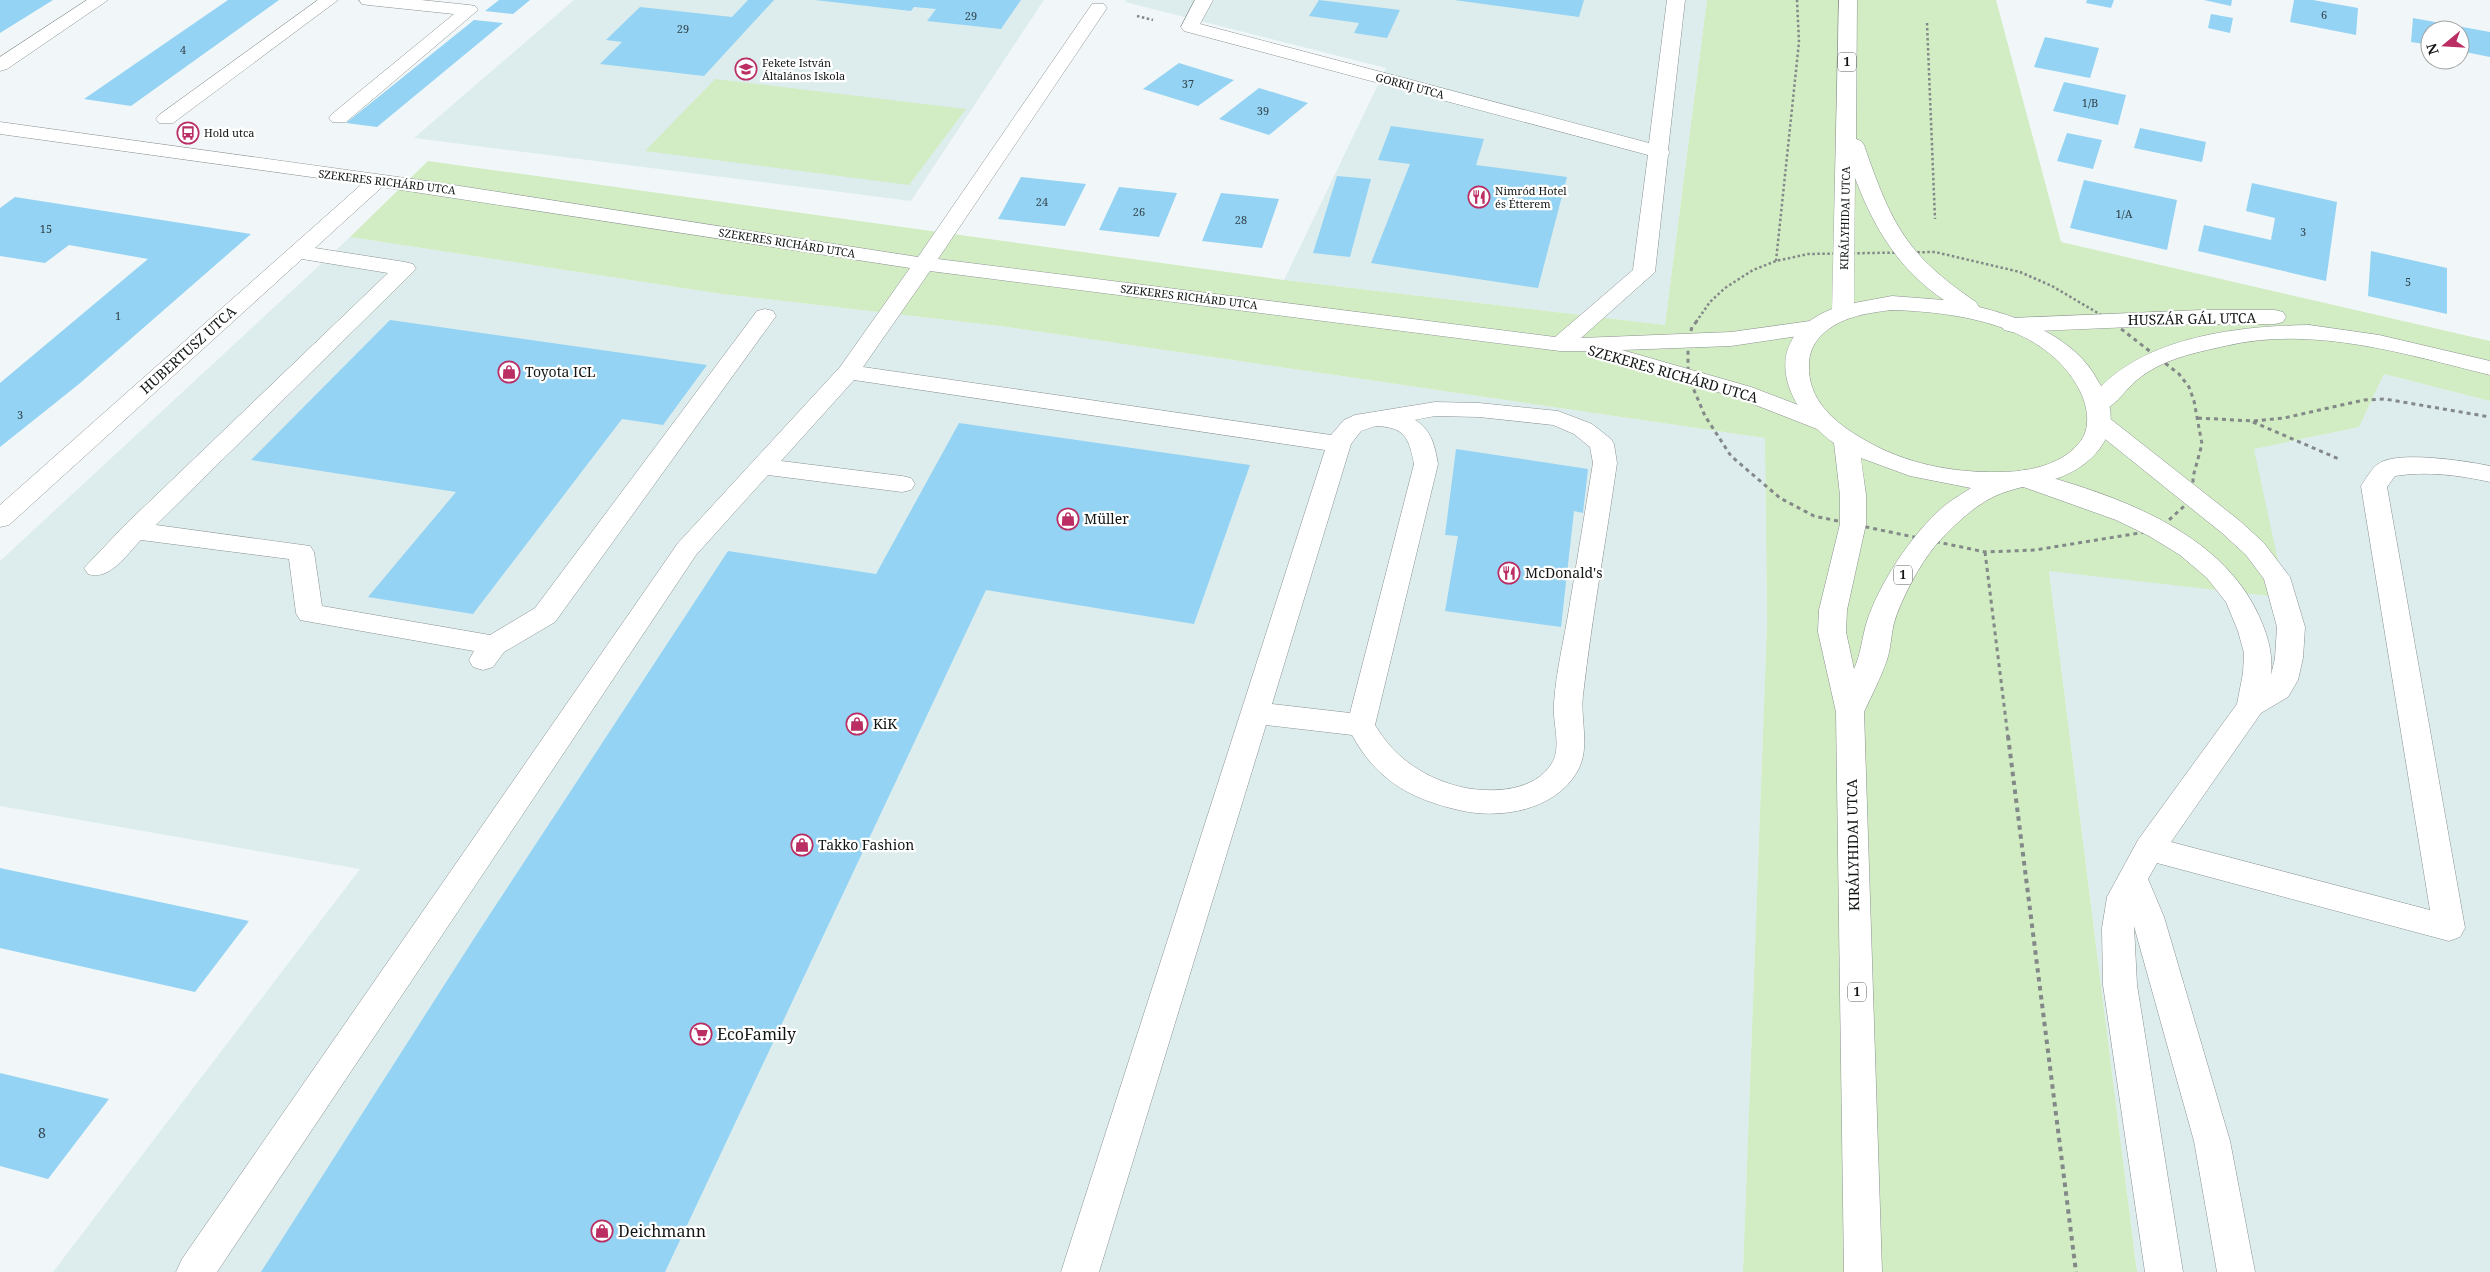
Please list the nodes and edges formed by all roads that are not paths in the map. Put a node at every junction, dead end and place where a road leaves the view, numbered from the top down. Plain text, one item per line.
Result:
1 (99, 0) edge
2 (329, 0) edge
3 (368, 0) edge
4 (1204, 0) edge
5 (1676, 0) edge
6 (1848, 0) edge
7 (475, 5) edge
8 (1098, 8) road end
9 (0, 65) edge
10 (339, 118) dead end
11 (166, 119) dead end
12 (1847, 124) junction
13 (0, 128) edge
14 (1660, 152) junction
15 (377, 181) junction
16 (296, 252) junction
17 (924, 264) junction
18 (1843, 312) junction
19 (1977, 312) junction
20 (765, 316) dead end
21 (2012, 324) junction
22 (1817, 326) junction
23 (2368, 339) junction
24 (1568, 344) junction
25 (2490, 368) edge
26 (848, 372) junction
27 (2099, 414) junction
28 (1386, 419) junction
29 (1836, 432) junction
30 (1339, 444) junction
31 (764, 467) junction
32 (2490, 474) edge
33 (2017, 479) junction
34 (902, 484) dead end
35 (0, 519) edge
36 (134, 531) junction
37 (97, 568) dead end
38 (2251, 706) junction
39 (1850, 712) junction
40 (1255, 713) junction
41 (1361, 725) junction
42 (2150, 849) junction
43 (2132, 880) junction
44 (195, 1272) edge
45 (1080, 1272) edge
46 (1863, 1272) edge
47 (2164, 1272) edge
48 (2236, 1272) edge

1 - 9 street
2 - 11 street
3 - 7 street
4 - 14 street, GORKIJ UTCA
5 - 14 street
6 - 12 street, KIRÁLYHIDAI UTCA / 1
7 - 10 street
8 - 17 street
12 - 18 street, KIRÁLYHIDAI UTCA / 1
12 - 19 street, KIRÁLYHIDAI UTCA / 1
13 - 15 street, SZEKERES RICHÁRD UTCA
14 - 24 street
15 - 16 street, HUBERTUSZ UTCA
15 - 17 street, SZEKERES RICHÁRD UTCA
16 - 35 street, HUBERTUSZ UTCA
16 - 36 street
17 - 24 street, SZEKERES RICHÁRD UTCA
17 - 26 street
18 - 19 street, 1
18 - 22 street, 1
19 - 21 street, 1
20 - 36 street
21 - 23 street, HUSZÁR GÁL UTCA
21 - 27 street, 1
22 - 24 street, SZEKERES RICHÁRD UTCA
22 - 29 street, 1
23 - 25 street, HUSZÁR GÁL UTCA
23 - 27 street, HUSZÁR GÁL UTCA
24 - 29 street, SZEKERES RICHÁRD UTCA
26 - 30 street
26 - 31 street
27 - 33 street, 1
27 - 38 street
28 - 30 street
28 - 41 street
28 - 41 street
29 - 33 street, 1
29 - 39 street, 1
30 - 40 street
31 - 34 street
31 - 44 street
32 - 42 street
33 - 38 street
33 - 39 street, KIRÁLYHIDAI UTCA / 1
36 - 37 street
38 - 42 street
39 - 46 street, KIRÁLYHIDAI UTCA / 1
40 - 41 street
40 - 45 street
42 - 43 street
43 - 47 street
43 - 48 street

